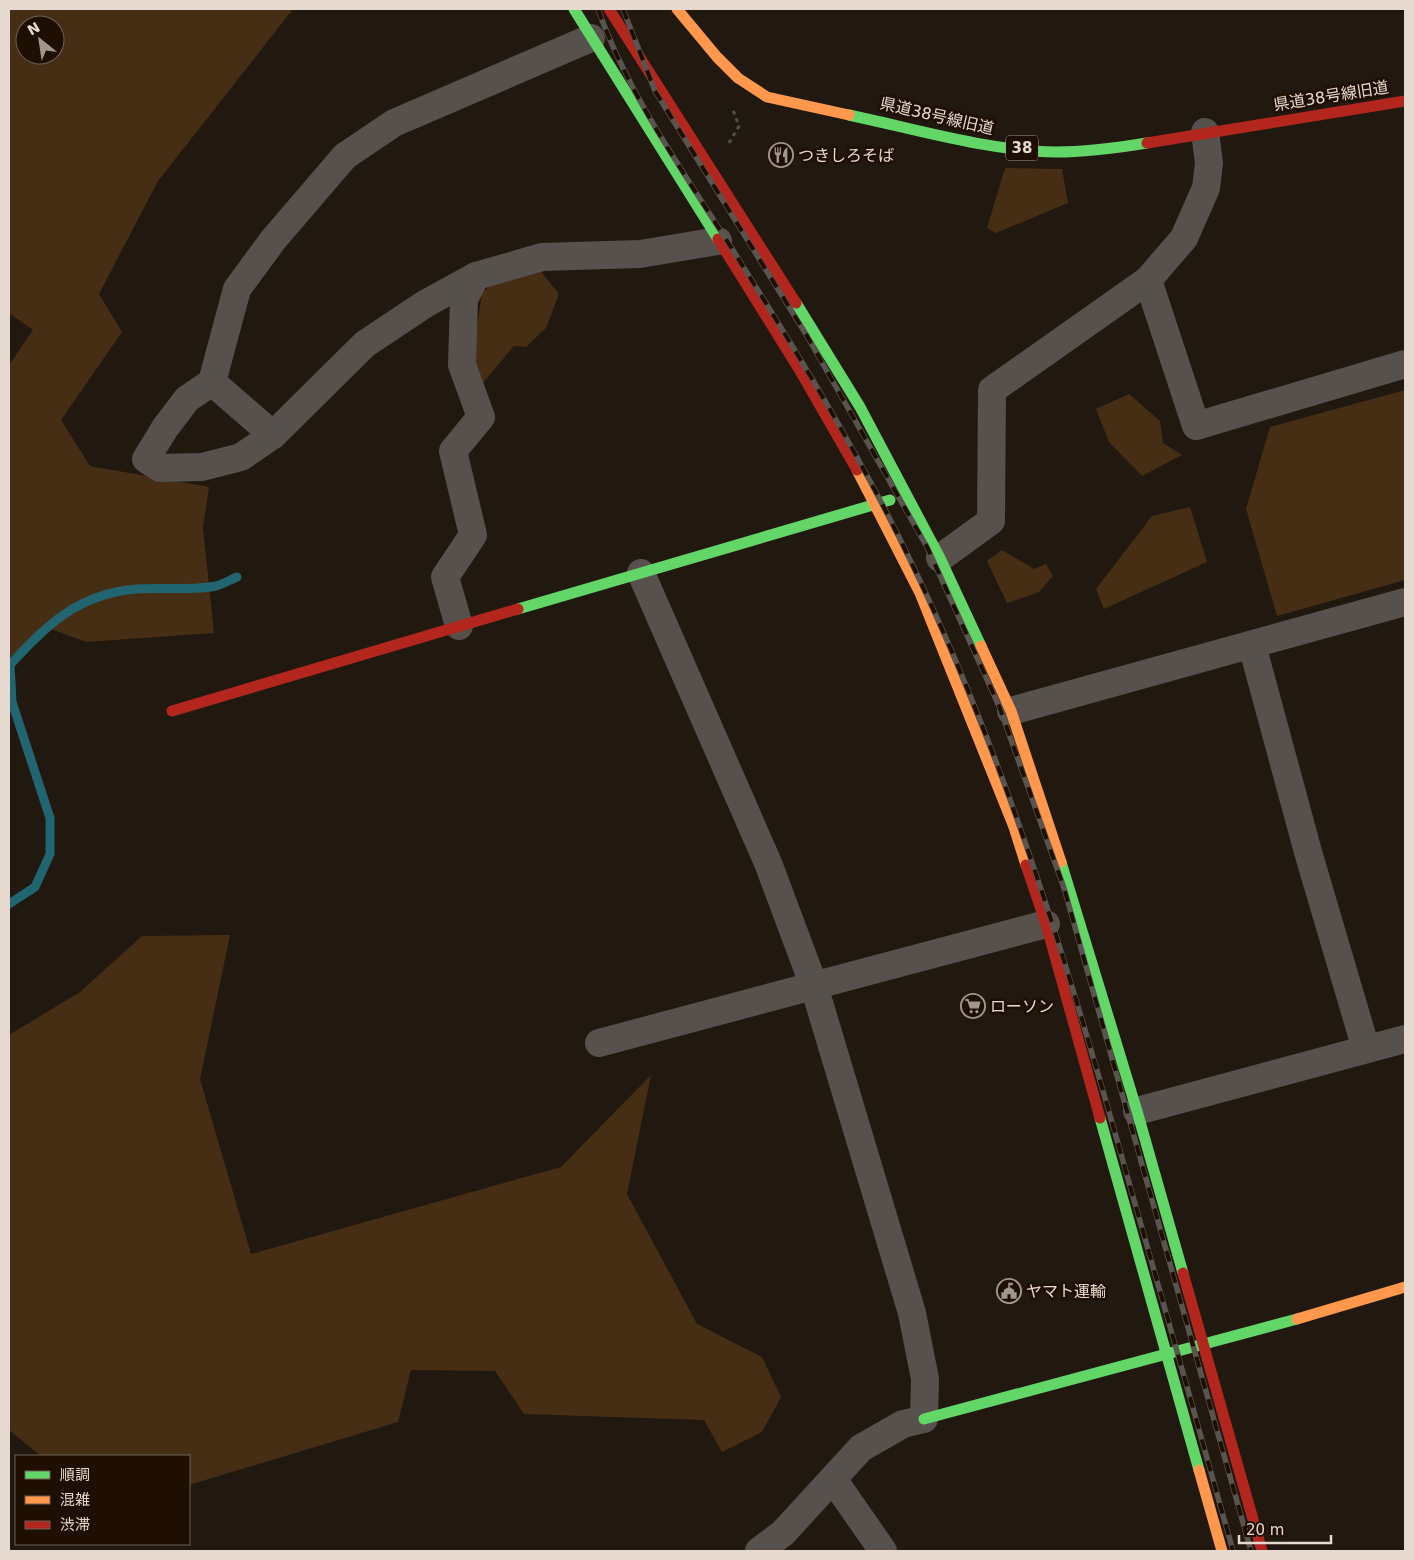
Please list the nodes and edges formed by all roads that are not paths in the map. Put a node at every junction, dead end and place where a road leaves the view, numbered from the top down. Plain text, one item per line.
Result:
1 (574, 9) edge
2 (609, 9) edge
3 (677, 9) edge
4 (591, 38) junction
5 (1405, 101) edge
6 (1205, 132) junction
7 (718, 241) junction
8 (476, 276) junction
9 (1148, 280) junction
10 (1405, 364) edge
11 (212, 382) junction
12 (273, 435) junction
13 (906, 495) junction
14 (874, 504) junction
15 (940, 558) junction
16 (641, 573) junction
17 (1405, 602) edge
18 (459, 626) junction
19 (1252, 645) junction
20 (172, 711) dead end
21 (1010, 711) junction
22 (1046, 924) junction
23 (814, 986) junction
24 (1405, 1039) edge
25 (599, 1043) dead end
26 (1366, 1049) junction
27 (1137, 1111) junction
28 (1405, 1287) edge
29 (1204, 1344) junction
30 (1168, 1354) junction
31 (924, 1419) junction
32 (833, 1479) junction
33 (759, 1551) edge
34 (883, 1551) edge
35 (1222, 1551) edge
36 (1262, 1551) edge

1 - 4 street
2 - 13 street
3 - 6 street, 県道38号線旧道 / 38
4 - 7 street
4 - 11 street
5 - 6 street, 県道38号線旧道 / 38
6 - 9 street
7 - 8 street
7 - 14 street
8 - 12 street
8 - 18 street
9 - 10 street
9 - 15 street
11 - 12 street
11 - 12 street
13 - 14 street
13 - 15 street
14 - 16 street
14 - 22 street
15 - 21 street
16 - 18 street
16 - 23 street
17 - 19 street
18 - 20 street
19 - 21 street
19 - 26 street
21 - 27 street
22 - 23 street
22 - 30 street
23 - 25 street
23 - 31 street
24 - 26 street
26 - 27 street
27 - 29 street
28 - 29 street
29 - 30 street
29 - 36 street
30 - 31 street
30 - 35 street
31 - 32 street
32 - 33 street
32 - 34 street

